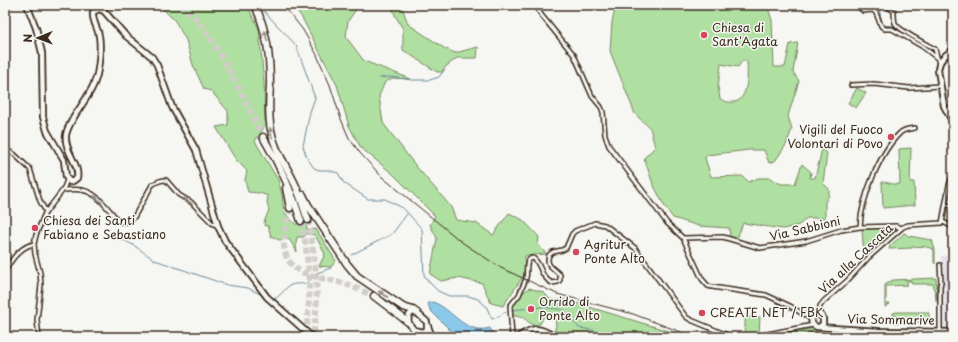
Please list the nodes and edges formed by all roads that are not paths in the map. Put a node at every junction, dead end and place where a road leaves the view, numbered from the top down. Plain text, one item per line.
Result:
1 (27, 5) edge
2 (254, 5) edge
3 (535, 5) edge
4 (857, 5) edge
5 (885, 5) edge
6 (98, 7) edge
7 (953, 50) edge
8 (937, 58) junction
9 (939, 64) junction
10 (851, 84) dead end
11 (940, 86) junction
12 (953, 106) edge
13 (946, 110) junction
14 (953, 123) edge
15 (915, 128) dead end
16 (263, 137) tunnel mouth
17 (5, 149) edge
18 (953, 175) edge
19 (67, 180) junction
20 (290, 182) junction
21 (63, 190) junction
22 (945, 206) junction
23 (953, 206) edge
24 (290, 208) tunnel mouth
25 (46, 212) junction
26 (308, 220) tunnel mouth
27 (300, 221) tunnel mouth
28 (943, 222) junction
29 (218, 226) junction
30 (860, 227) junction
31 (953, 227) edge
32 (901, 228) junction
33 (683, 238) junction
34 (34, 244) junction
35 (940, 264) dead end
36 (5, 271) edge
37 (374, 296) tunnel mouth
38 (417, 313) junction
39 (819, 314) junction
40 (811, 320) junction
41 (824, 320) junction
42 (408, 322) junction
43 (813, 325) junction
44 (428, 326) junction
45 (819, 326) junction
46 (829, 328) junction
47 (414, 330) junction
48 (878, 331) junction
49 (940, 331) junction
50 (953, 332) edge
51 (423, 334) edge
52 (39, 337) edge
53 (312, 337) edge
54 (418, 337) edge
55 (431, 337) edge
56 (512, 337) edge
57 (518, 337) edge
58 (556, 337) edge
59 (732, 337) edge
60 (752, 337) edge
61 (878, 337) edge
62 (940, 337) edge

1 - 19 street
20 -> 2 highway
3 - 33 street
4 - 8 street
5 - 8 street
6 - 19 street
6 - 29 street
7 - 9 street
8 - 9 street
9 - 11 street
10 - 11 street
11 - 13 street
12 - 13 street
13 - 14 street
15 - 30 street
16 - 20 highway
17 - 25 street
18 - 22 street
19 - 21 street
20 - 24 highway
20 - 26 highway
20 - 27 highway
38 -> 20 highway
21 - 25 street
29 -> 21 street
22 - 23 street
22 - 28 street
25 - 34 street
28 - 31 street
28 - 32 street, Via alla Cascata
29 - 53 street
30 - 32 street, Via Sabbioni
30 - 33 street, Via Sabbioni
32 - 39 street, Via alla Cascata
33 - 40 street
34 - 36 street
34 - 52 street
35 - 49 street
37 - 42 highway
38 - 42 street
38 - 44 street
39 - 40 street
39 - 41 street
40 - 43 street
41 - 45 street
41 - 46 street
42 - 47 street
43 - 45 street
43 - 60 street
44 - 51 street
44 - 55 street
45 - 46 street, Via Sommarive
46 - 48 street, Via Sommarive
47 - 51 street
47 - 54 street
48 - 49 street, Via Sommarive
48 - 61 street
49 - 50 street, Via Sommarive
49 - 62 street
51 - 55 street
56 - 59 street
57 - 58 street

